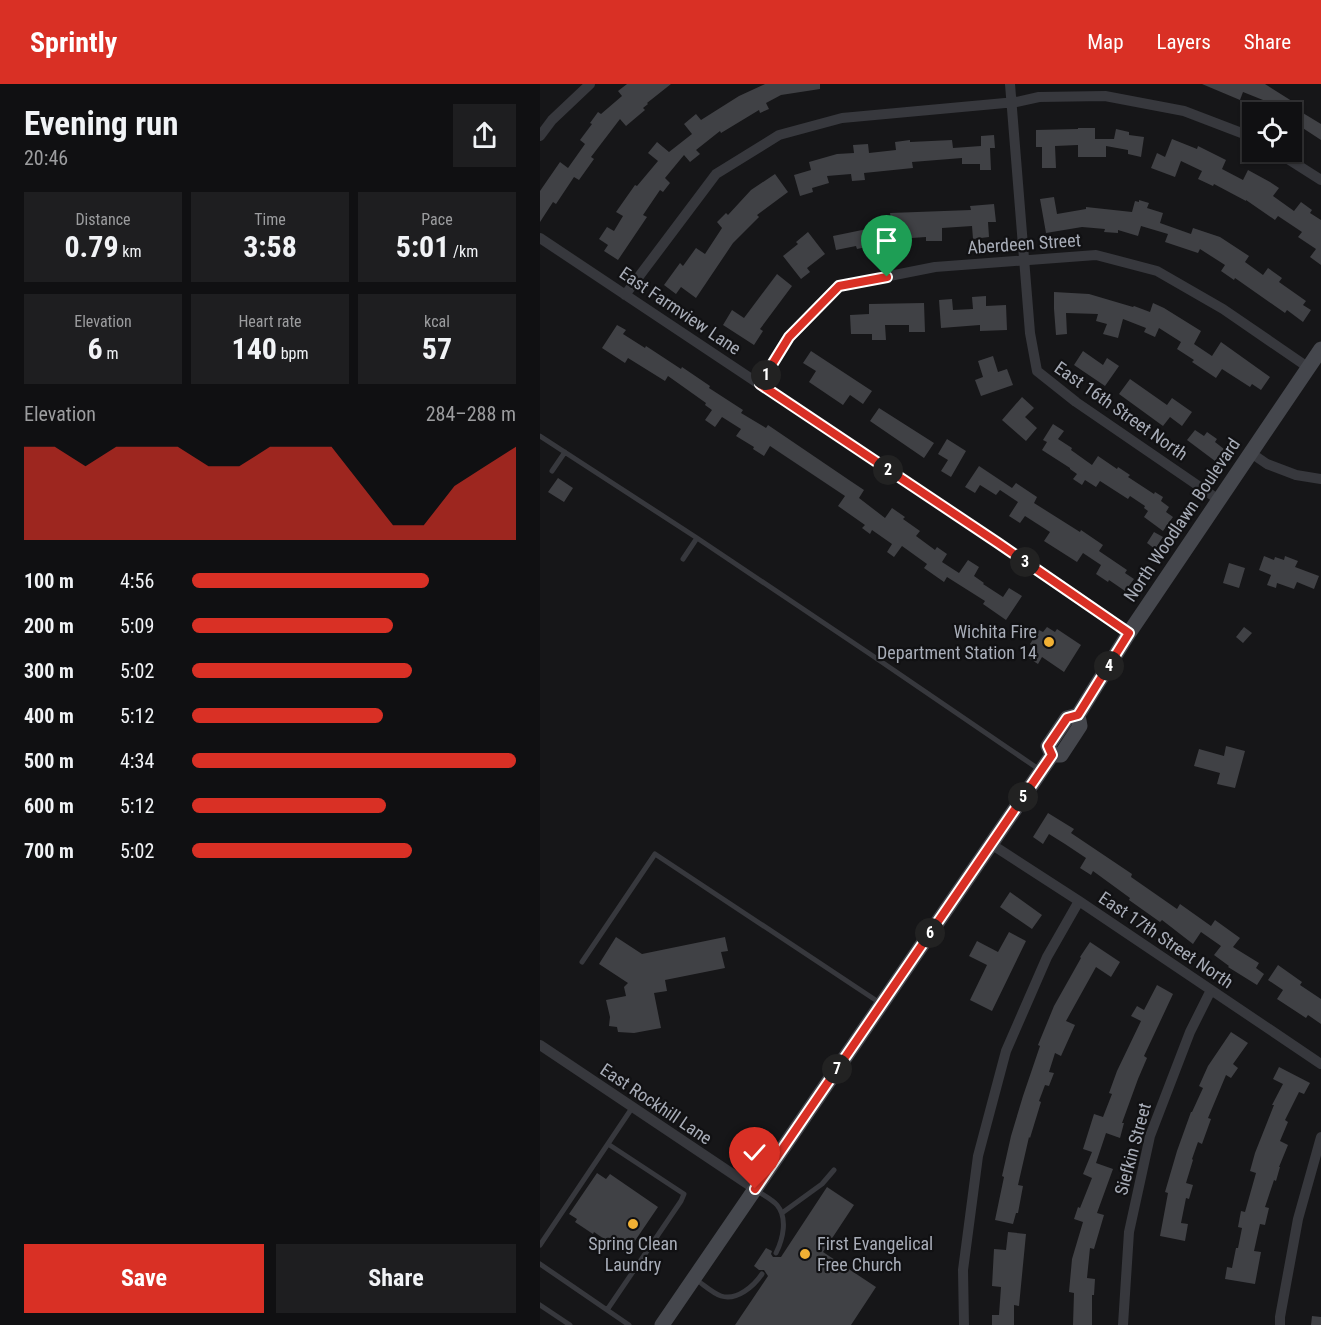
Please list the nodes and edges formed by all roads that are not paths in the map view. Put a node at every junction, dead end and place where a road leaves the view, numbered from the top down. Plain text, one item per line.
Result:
1 (590, 84) edge
2 (1010, 84) edge
3 (1012, 103) junction
4 (1242, 133) edge
5 (540, 136) edge
6 (1293, 162) edge
7 (1321, 180) edge
8 (540, 237) edge
9 (1024, 259) junction
10 (625, 295) junction
11 (1321, 349) edge
12 (1309, 368) junction
13 (760, 384) junction
14 (540, 436) edge
15 (565, 452) junction
16 (1251, 453) junction
17 (552, 471) dead end
18 (1321, 479) edge
19 (1219, 500) junction
20 (697, 538) junction
21 (683, 559) dead end
22 (1129, 633) junction
23 (1041, 771) junction
24 (991, 844) junction
25 (1079, 900) junction
26 (582, 962) dead end
27 (1211, 990) junction
28 (881, 1004) junction
29 (540, 1045) edge
30 (1321, 1064) edge
31 (632, 1108) junction
32 (1321, 1137) edge
33 (608, 1144) junction
34 (834, 1170) dead end
35 (755, 1189) junction
36 (782, 1214) junction
37 (540, 1245) edge
38 (776, 1253) dead end
39 (540, 1264) edge
40 (762, 1274) dead end
41 (694, 1278) junction
42 (540, 1305) edge
43 (607, 1310) junction
44 (570, 1325) edge
45 (629, 1325) edge
46 (662, 1325) edge
47 (964, 1325) edge
48 (1123, 1325) edge
49 (1281, 1325) edge

1 - 5 street
2 - 3 street, East 16th Street North
3 - 4 street
3 - 9 street, East 16th Street North
3 - 10 street
6 - 7 street
8 - 10 street, East Farmview Lane
9 - 12 street, Aberdeen Street
9 - 13 street, Aberdeen Street
9 - 19 street, East 16th Street North
10 - 13 street, East Farmview Lane
11 - 12 main road, North Woodlawn Boulevard
12 - 16 main road, North Woodlawn Boulevard
13 - 22 street, East Farmview Lane
14 - 15 lane
15 - 17 lane
15 - 20 lane
16 - 18 street
16 - 19 main road, North Woodlawn Boulevard
19 - 22 main road, North Woodlawn Boulevard
20 - 21 lane
20 - 23 lane
22 - 23 main road, North Woodlawn Boulevard
23 - 24 main road, North Woodlawn Boulevard
24 - 25 street, East 17th Street North
24 - 28 main road, North Woodlawn Boulevard
25 - 27 street, East 17th Street North
25 - 47 street
26 - 28 lane
27 - 30 street, East 17th Street North
27 - 48 street, Siefkin Street
28 - 35 main road, North Woodlawn Boulevard
29 - 31 street, East Rockhill Lane
31 - 33 lane
31 - 35 street, East Rockhill Lane
32 - 49 street
33 - 37 lane
33 - 43 lane
34 - 36 lane
35 - 36 lane
35 - 41 main road, North Woodlawn Boulevard
36 - 38 lane
39 - 43 lane
40 - 41 lane
41 - 46 main road, North Woodlawn Boulevard
42 - 44 lane
43 - 45 lane

